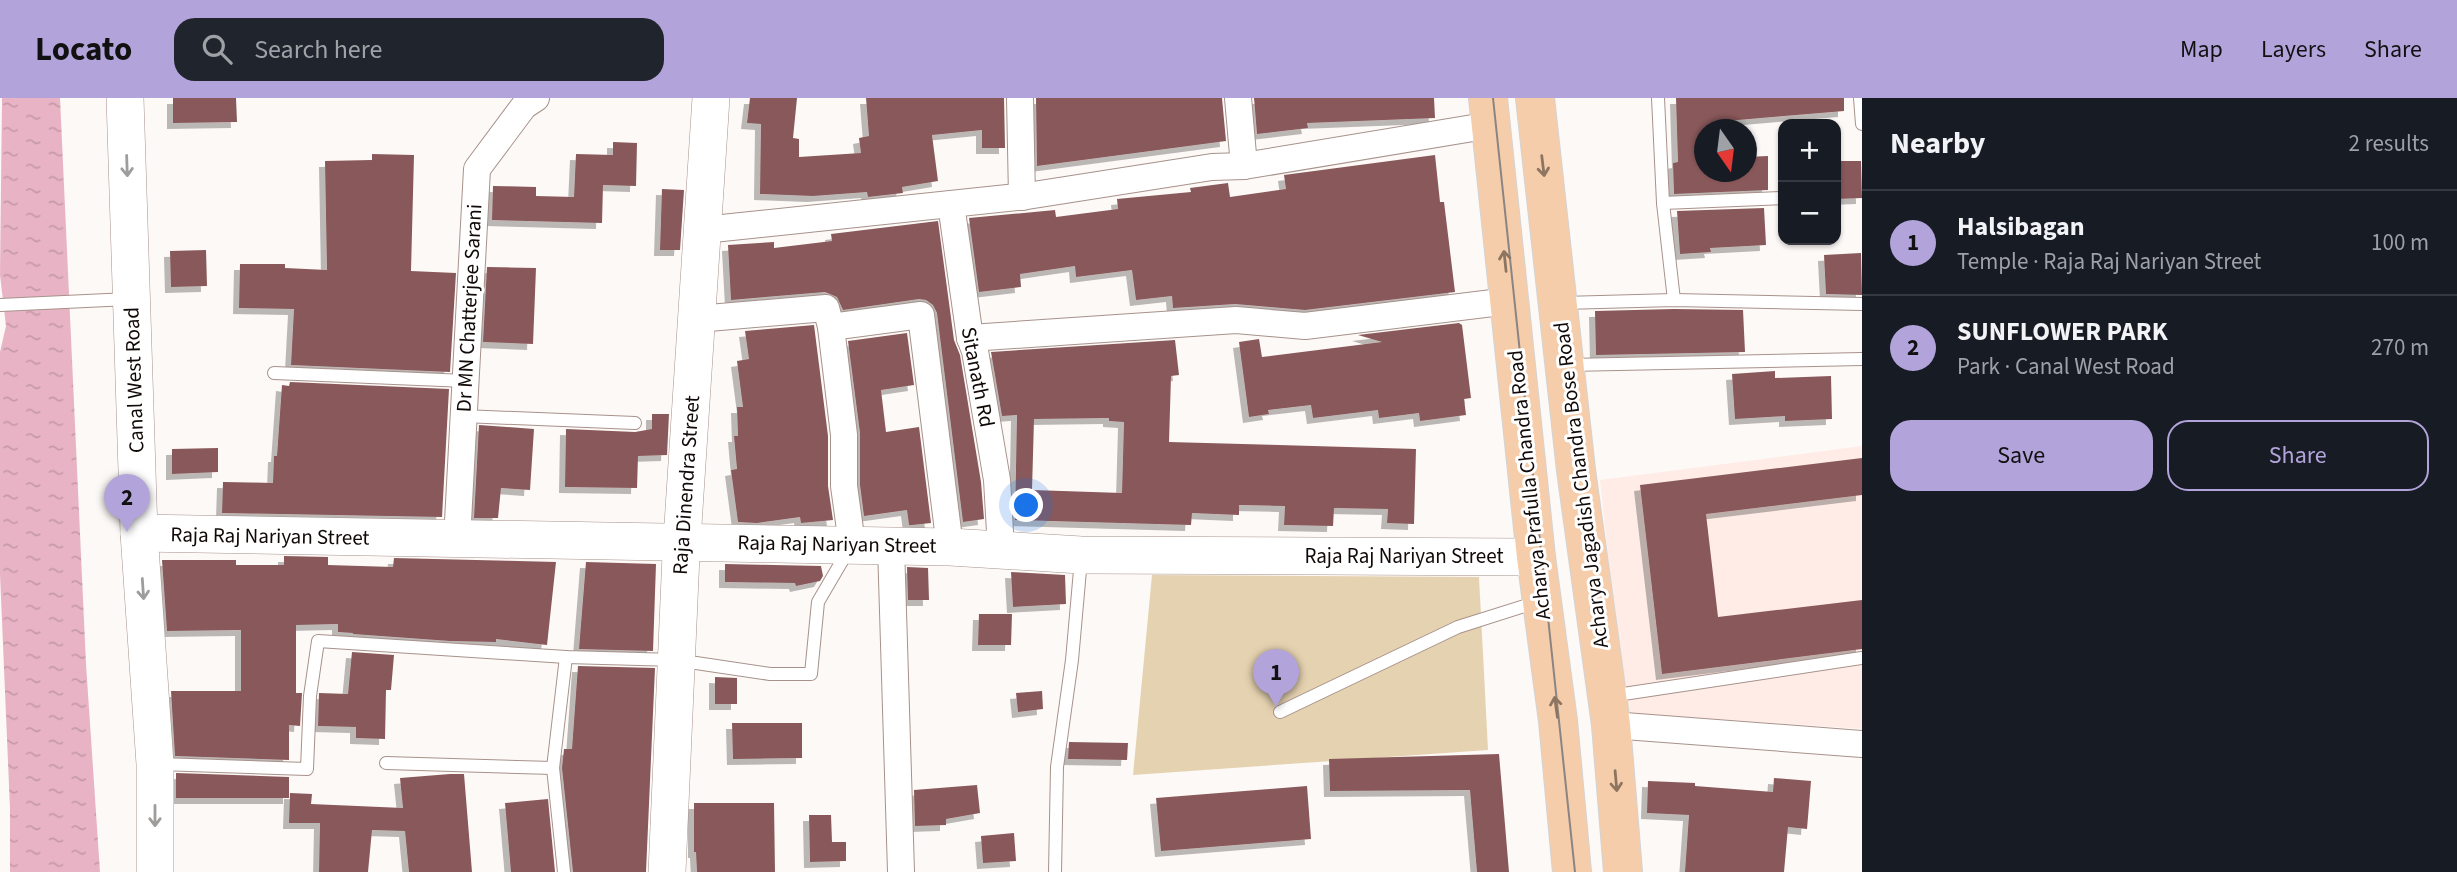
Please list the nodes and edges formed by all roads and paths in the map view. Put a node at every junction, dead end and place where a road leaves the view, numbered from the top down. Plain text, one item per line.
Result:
1 (125, 98) edge
2 (536, 98) edge
3 (711, 98) edge
4 (1020, 98) edge
5 (1238, 98) edge
6 (1535, 98) edge
7 (1658, 98) edge
8 (1860, 98) edge
9 (1490, 111) edge
10 (1862, 124) edge
11 (1244, 166) junction
12 (1022, 197) junction
13 (1778, 198) edge
14 (1663, 203) junction
15 (951, 204) junction
16 (703, 230) junction
17 (131, 299) junction
18 (1674, 300) junction
19 (1509, 301) junction
20 (1559, 303) junction
21 (0, 304) edge
22 (1862, 304) edge
23 (697, 319) junction
24 (831, 327) junction
25 (970, 338) junction
26 (1862, 359) edge
27 (1565, 365) junction
28 (274, 373) dead end
29 (466, 381) junction
30 (463, 416) junction
31 (635, 423) dead end
32 (139, 533) junction
33 (457, 540) junction
34 (682, 541) junction
35 (852, 544) junction
36 (891, 547) junction
37 (950, 547) junction
38 (1002, 550) junction
39 (1081, 555) junction
40 (1535, 557) junction
41 (1541, 601) junction
42 (566, 657) junction
43 (1862, 658) edge
44 (676, 660) junction
45 (1609, 711) junction
46 (1280, 712) dead end
47 (1862, 744) edge
48 (386, 763) dead end
49 (155, 764) junction
50 (553, 768) junction
51 (155, 872) edge
52 (564, 872) edge
53 (667, 872) edge
54 (901, 872) edge
55 (1055, 872) edge
56 (1572, 872) edge
57 (1623, 872) edge

1 -> 17 main road, Canal West Road
2 - 29 street, Dr MN Chatterjee Sarani
3 - 16 main road, Raja Dinendra Street
4 - 12 street
5 - 11 street
6 -> 20 main road, Acharya Jagadish Chandra Bose Road
7 - 14 lane
8 - 10 lane
9 - 11 street
19 -> 9 main road, Acharya Prafulla Chandra Road
11 - 12 street
12 - 15 street
13 - 14 lane
14 - 18 lane
15 - 16 street
15 - 25 street, Sitanath Rd
16 - 23 main road, Raja Dinendra Street
17 - 21 lane
17 - 32 main road, Canal West Road
18 - 20 lane
18 - 22 lane
19 - 25 street
19 - 40 main road, Acharya Prafulla Chandra Road
20 - 27 main road, Acharya Jagadish Chandra Bose Road
23 - 24 street
23 - 34 main road, Raja Dinendra Street
24 - 35 street
24 - 37 street
25 - 38 street, Sitanath Rd
26 - 27 lane
27 - 45 main road, Acharya Jagadish Chandra Bose Road
28 - 29 lane
29 - 30 street, Dr MN Chatterjee Sarani
30 - 31 lane
30 - 33 street, Dr MN Chatterjee Sarani
32 - 33 main road, Raja Raj Nariyan Street
32 -> 49 main road, Canal West Road
33 - 34 main road, Raja Raj Nariyan Street
34 - 35 main road, Raja Raj Nariyan Street
34 - 44 main road, Raja Dinendra Street
35 - 36 main road, Raja Raj Nariyan Street
35 - 44 lane
36 - 37 main road, Raja Raj Nariyan Street
36 - 54 street
37 - 38 main road, Raja Raj Nariyan Street
38 - 39 main road, Raja Raj Nariyan Street
39 - 40 main road, Raja Raj Nariyan Street
39 - 55 lane
40 - 41 main road, Acharya Prafulla Chandra Road
41 - 46 lane
56 -> 41 main road, Acharya Prafulla Chandra Road
42 - 44 lane
42 - 49 lane
42 - 50 lane
43 - 45 lane
44 - 53 main road, Raja Dinendra Street
45 - 47 street
45 -> 57 main road, Acharya Jagadish Chandra Bose Road
48 - 50 lane
49 -> 51 main road, Canal West Road
50 - 52 lane

